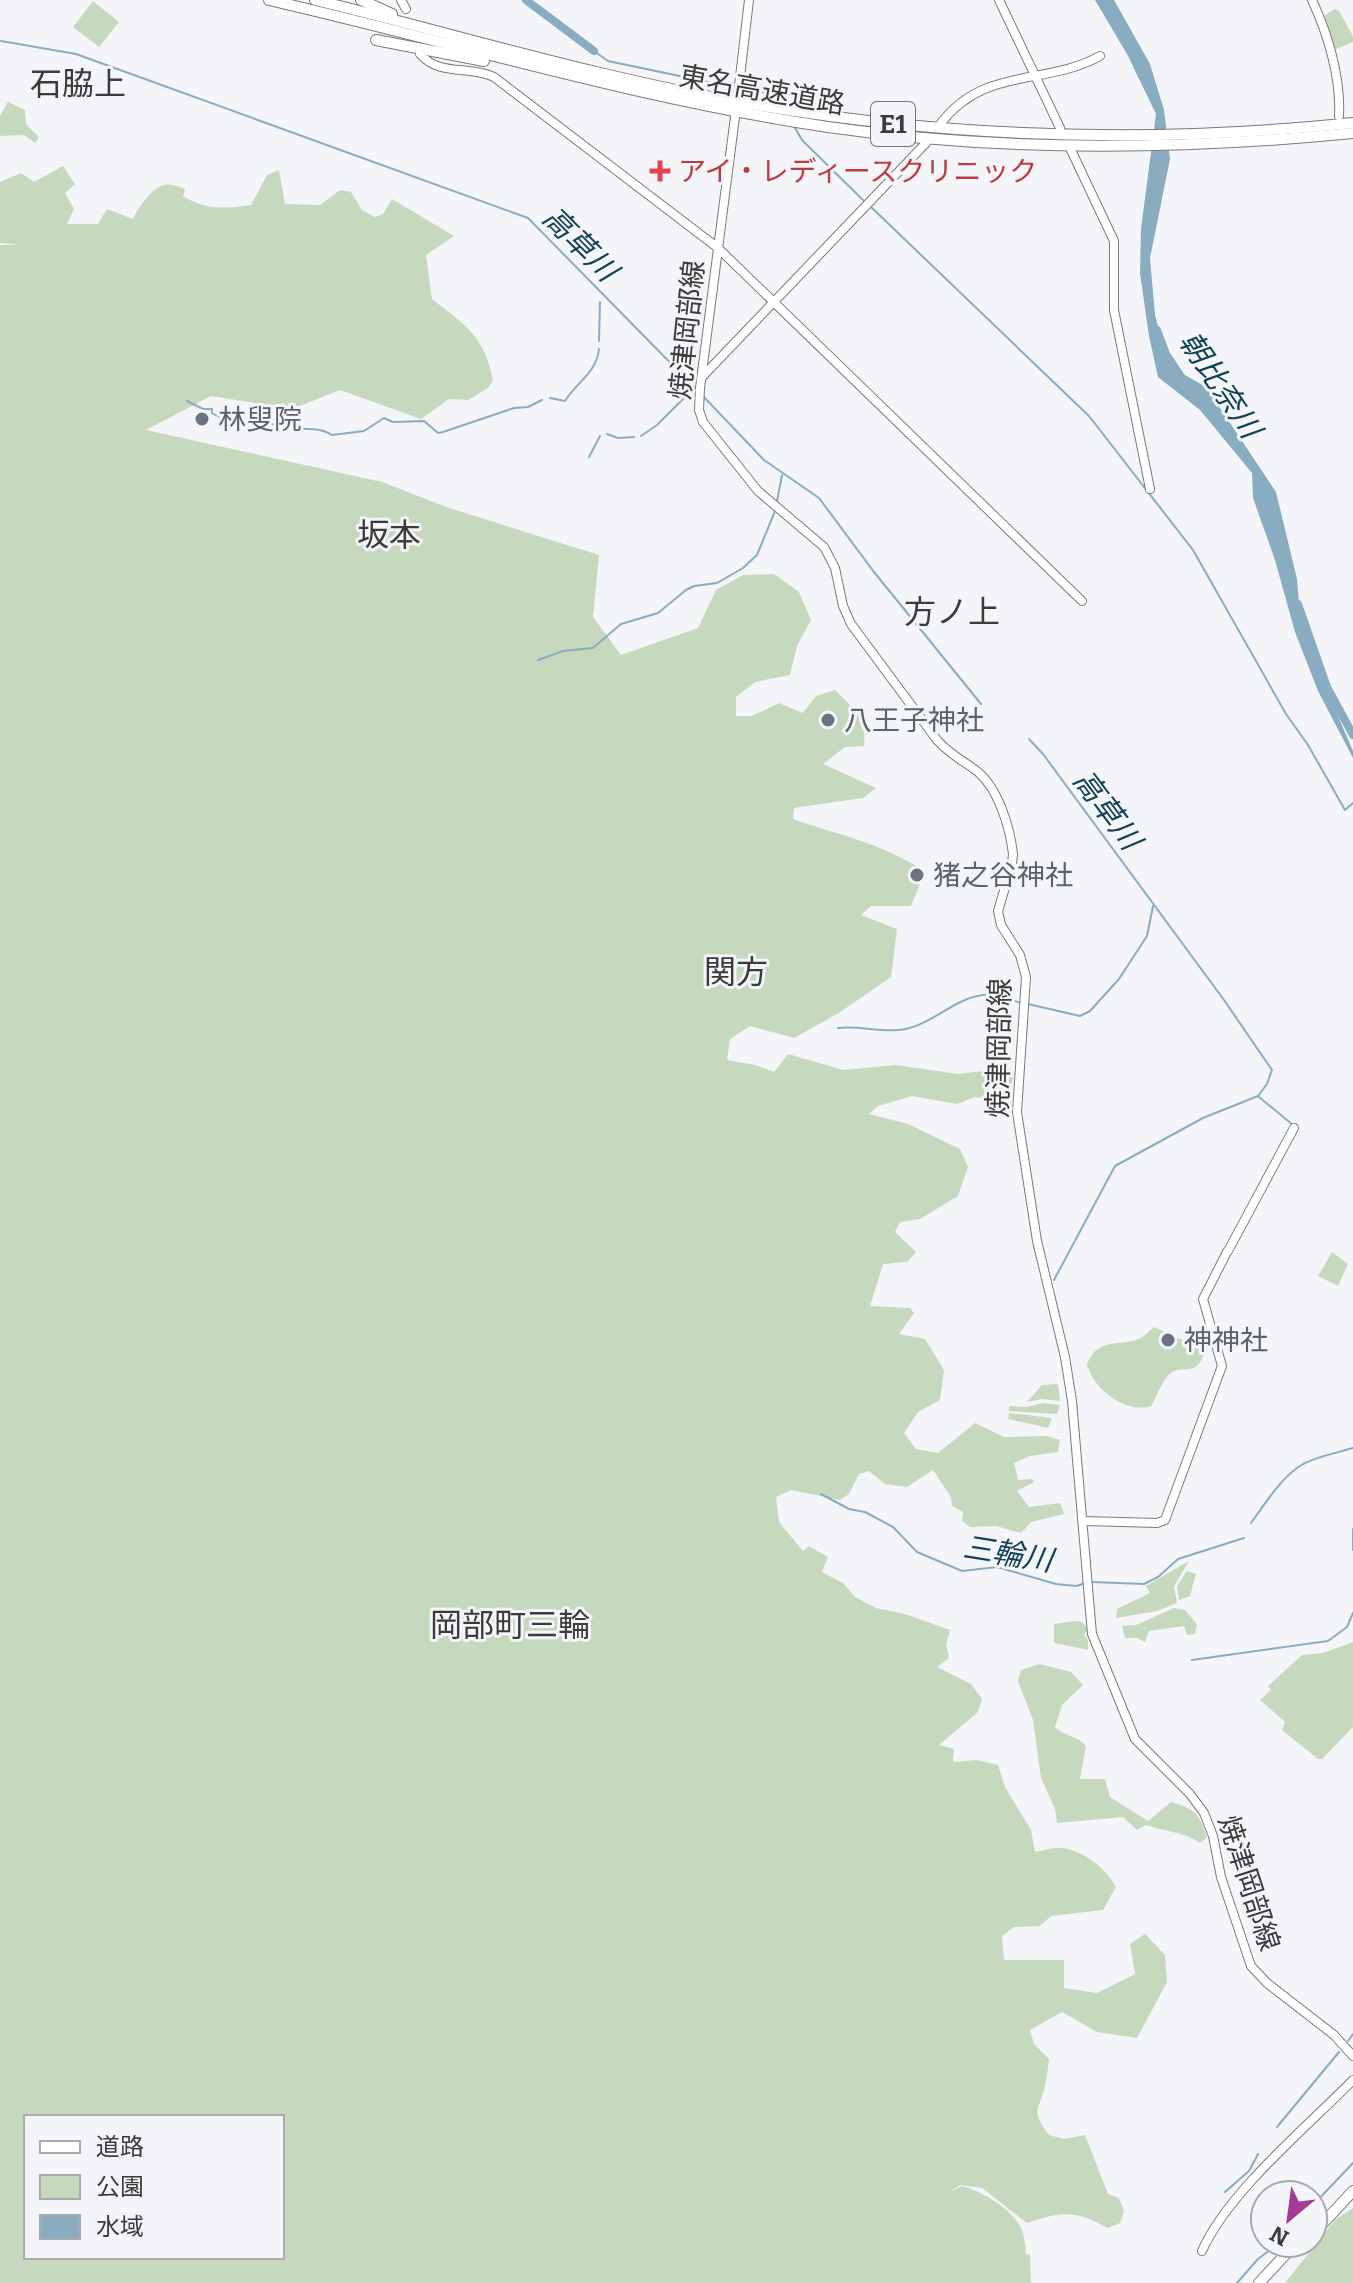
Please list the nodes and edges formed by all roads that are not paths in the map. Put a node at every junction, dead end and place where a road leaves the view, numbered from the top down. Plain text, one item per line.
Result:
1 (269, 0) edge
2 (315, 0) edge
3 (361, 0) edge
4 (401, 0) edge
5 (749, 0) edge
6 (999, 0) edge
7 (1312, 0) edge
8 (406, 9) dead end
9 (440, 32) junction
10 (376, 40) dead end
11 (420, 54) dead end
12 (1100, 56) dead end
13 (1035, 75) junction
14 (584, 80) junction
15 (738, 94) dead end
16 (1339, 116) dead end
17 (735, 117) dead end
18 (941, 123) dead end
19 (1353, 123) edge
20 (1060, 128) dead end
21 (1353, 133) edge
22 (1188, 140) junction
23 (1130, 141) junction
24 (926, 143) dead end
25 (1071, 150) dead end
26 (718, 248) junction
27 (773, 302) junction
28 (701, 377) junction
29 (1150, 489) dead end
30 (1082, 601) dead end
31 (1294, 1128) dead end
32 (1084, 1521) junction
33 (1353, 2056) edge
34 (1353, 2080) edge
35 (1353, 2182) edge
36 (1353, 2191) edge
37 (1329, 2208) edge
38 (1329, 2217) edge
39 (1202, 2251) dead end
40 (1281, 2259) edge
41 (1290, 2259) edge
42 (1259, 2283) edge
43 (1268, 2283) edge

1 - 14 highway, 東名高速道路 / E1
2 - 9 highway, 東名高速道路 / E1
3 - 9 highway
4 - 8 street
5 - 15 street
6 - 13 street
7 - 16 street
9 - 23 highway, 東名高速道路 / E1
10 - 14 highway
11 - 26 street
12 - 13 street
13 - 18 street
13 - 20 street
14 - 23 highway, 東名高速道路 / E1
17 - 26 street, 焼津岡部線
19 - 22 highway, 東名高速道路 / E1
21 - 22 highway, 東名高速道路 / E1
22 - 23 highway, 東名高速道路 / E1
24 - 27 street
25 - 29 street
26 - 27 street
26 - 28 street, 焼津岡部線
27 - 28 street
27 - 30 street
28 - 32 street, 焼津岡部線
31 - 32 street
32 - 33 street, 焼津岡部線
34 - 39 street
35 - 37 highway
36 - 38 highway
40 - 42 highway
41 - 43 highway

